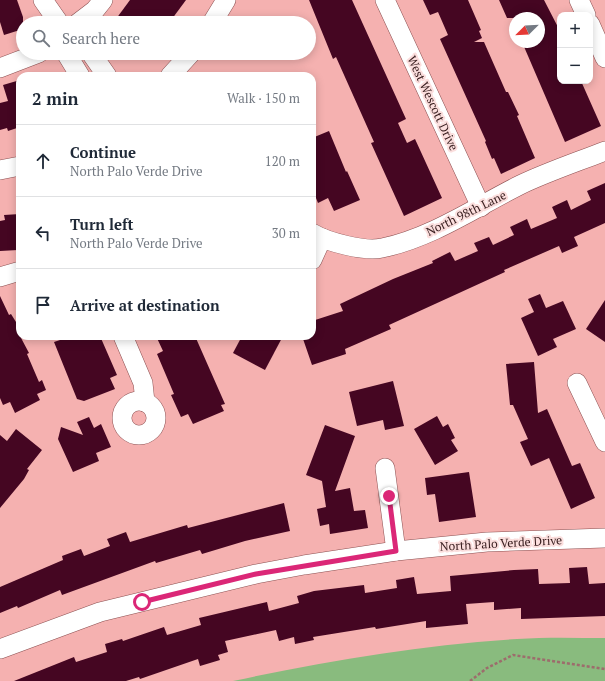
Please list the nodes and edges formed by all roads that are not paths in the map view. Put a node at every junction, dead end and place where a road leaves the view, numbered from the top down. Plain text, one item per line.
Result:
1 (42, 0) edge
2 (103, 0) edge
3 (226, 0) edge
4 (386, 0) edge
5 (579, 0) edge
6 (585, 12) edge
7 (54, 16) edge
8 (87, 16) edge
9 (216, 16) edge
10 (593, 31) edge
11 (605, 58) edge
12 (21, 60) edge
13 (70, 60) edge
14 (96, 60) edge
15 (185, 60) edge
16 (0, 68) edge
17 (78, 72) edge
18 (104, 72) edge
19 (174, 72) edge
20 (605, 151) edge
21 (16, 167) edge
22 (0, 170) edge
23 (480, 207) junction
24 (317, 236) edge
25 (16, 272) edge
26 (0, 277) edge
27 (125, 340) edge
28 (577, 383) dead end
29 (145, 402) dead end
30 (605, 442) edge
31 (385, 468) dead end
32 (605, 538) edge
33 (396, 551) junction
34 (0, 649) edge

1 - 7 street
2 - 8 street
3 - 9 street
4 - 23 street, West Wescott Drive
5 - 6 street
10 - 11 street
12 - 16 street
13 - 17 street
14 - 18 street
15 - 19 street
20 - 23 street, North 98th Lane
21 - 22 street
23 - 24 street, North 98th Lane
25 - 26 street
27 - 29 street
28 - 30 street
31 - 33 street
32 - 33 street, North Palo Verde Drive
33 - 34 street, North Palo Verde Drive

